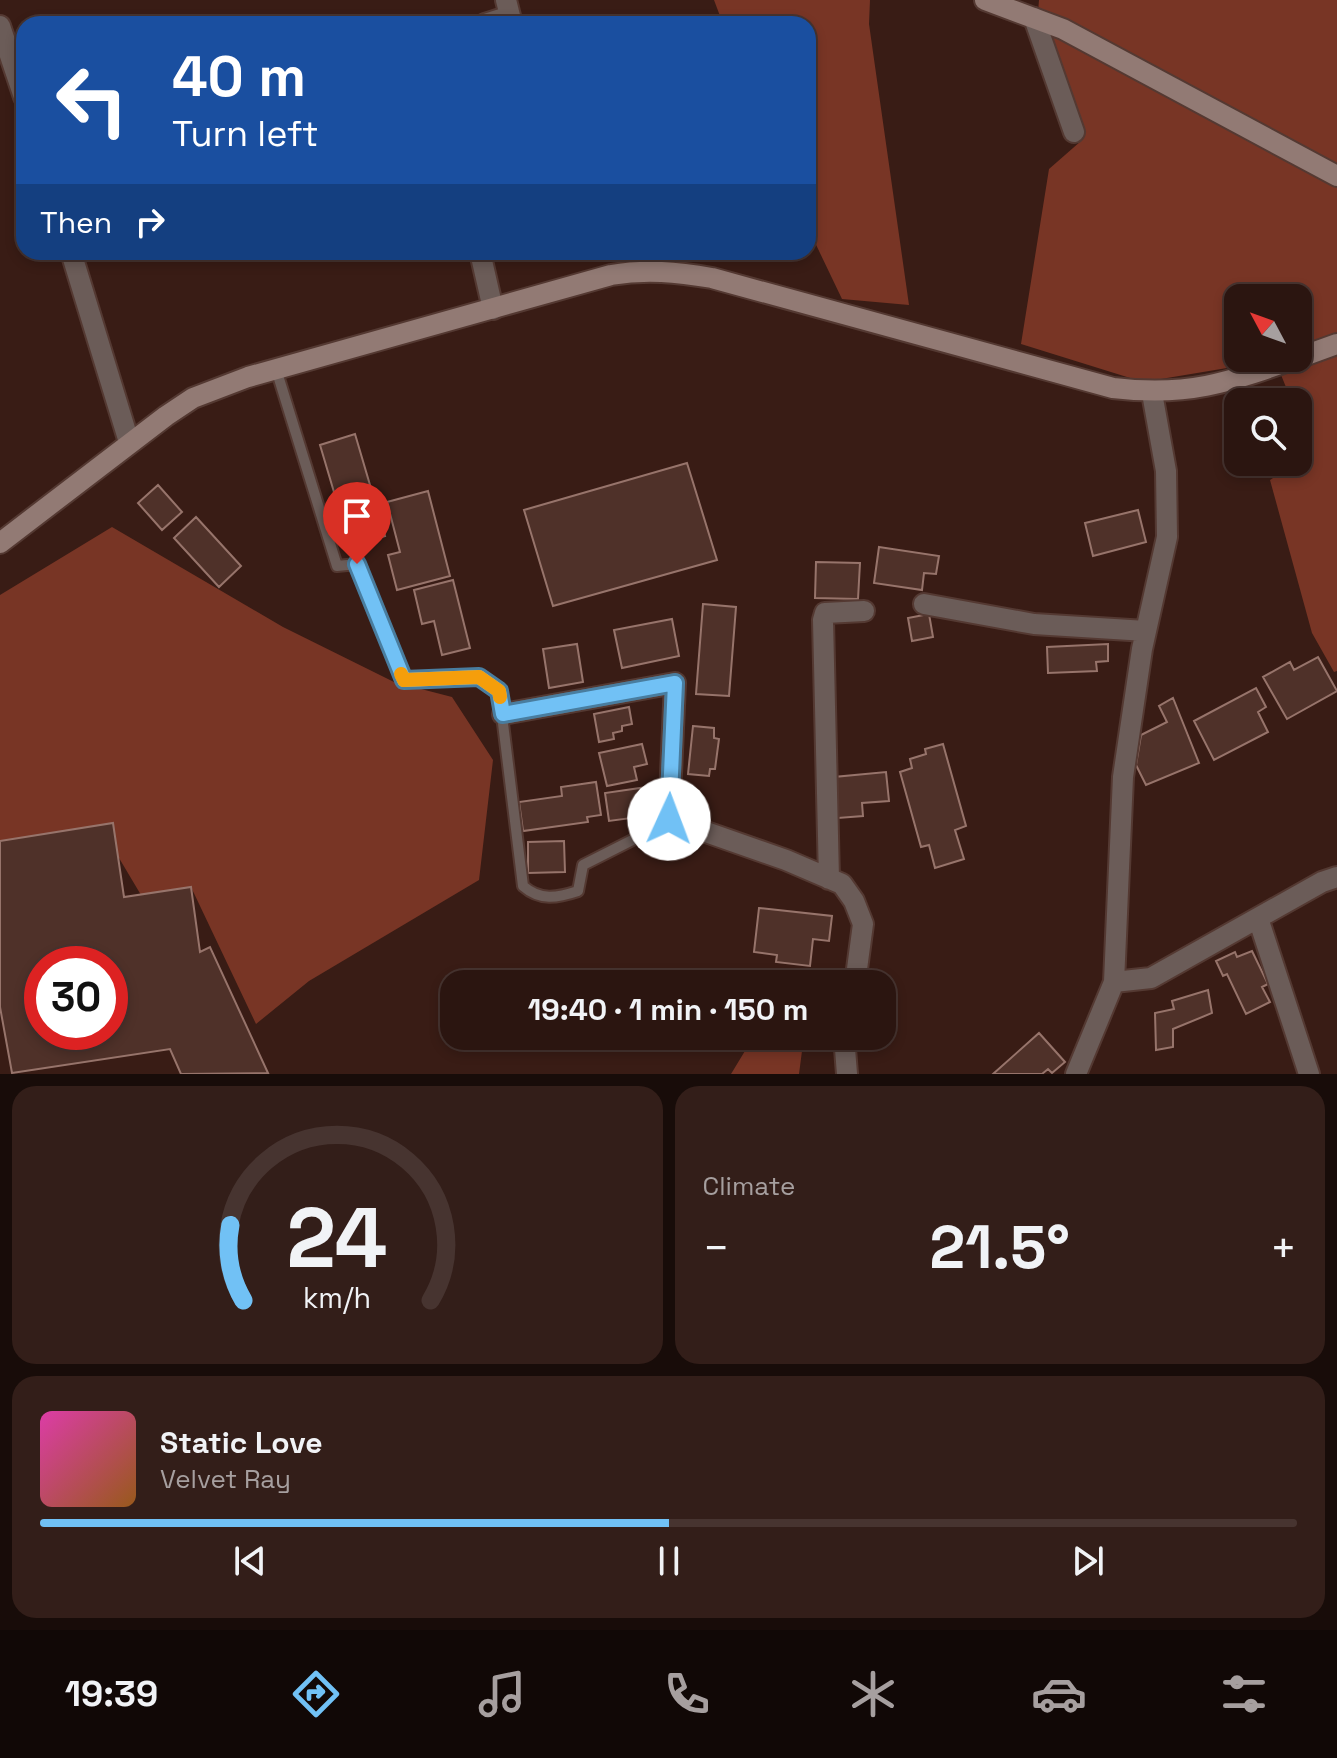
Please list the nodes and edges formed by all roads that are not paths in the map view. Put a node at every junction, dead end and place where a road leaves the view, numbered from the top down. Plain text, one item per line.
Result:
1 (985, 0) edge
2 (1034, 18) junction
3 (0, 26) edge
4 (15, 89) edge
5 (1074, 132) dead end
6 (1337, 176) edge
7 (73, 260) edge
8 (482, 260) edge
9 (493, 309) junction
10 (1337, 344) edge
11 (1312, 353) edge
12 (276, 369) junction
13 (1259, 372) edge
14 (1152, 393) junction
15 (129, 442) junction
16 (0, 543) edge
17 (924, 604) dead end
18 (864, 611) dead end
19 (1146, 631) junction
20 (503, 714) junction
21 (672, 820) junction
22 (1337, 877) edge
23 (829, 879) junction
24 (1258, 918) junction
25 (857, 970) edge
26 (1114, 982) junction
27 (845, 1050) edge
28 (847, 1074) edge
29 (1076, 1074) edge
30 (1309, 1074) edge

1 - 2 street
2 - 5 street
2 - 6 street
3 - 4 street
7 - 15 street
8 - 9 street
9 - 12 street
9 - 14 street
10 - 11 street
12 - 15 street
12 - 20 lane
13 - 14 street
14 - 19 street
15 - 16 street
17 - 19 street
18 - 23 street
19 - 26 street
20 - 21 street
20 - 21 lane
21 - 23 street
22 - 24 street
23 - 25 street
24 - 26 street
24 - 30 street
26 - 29 street
27 - 28 street

